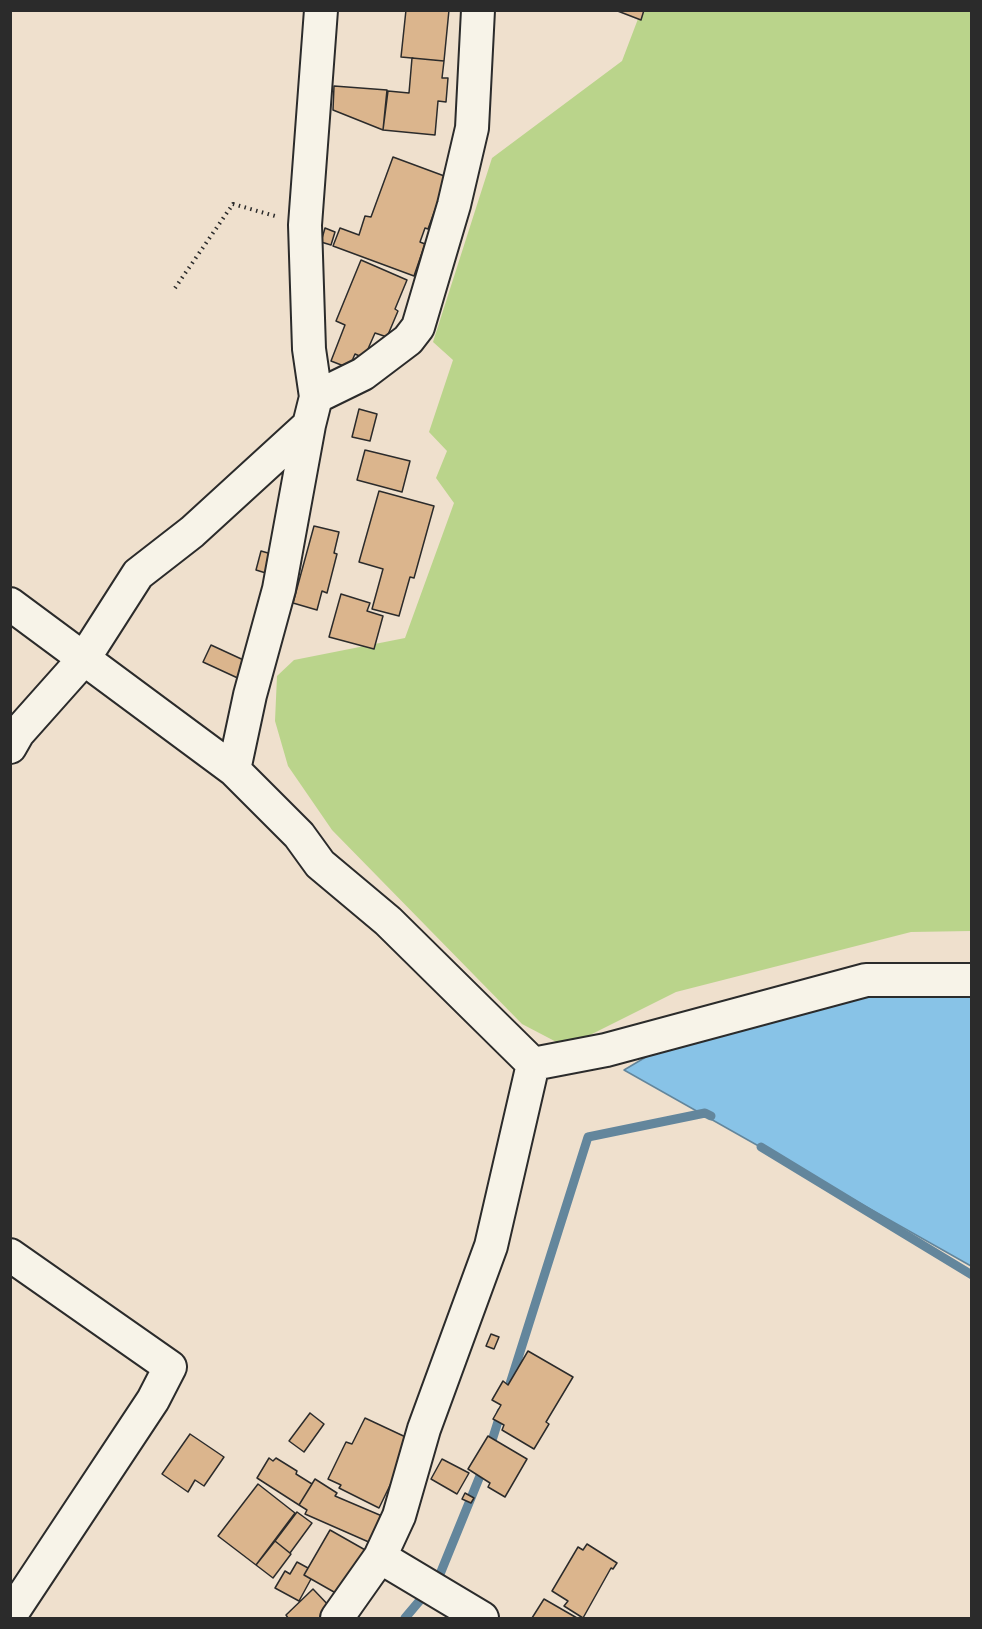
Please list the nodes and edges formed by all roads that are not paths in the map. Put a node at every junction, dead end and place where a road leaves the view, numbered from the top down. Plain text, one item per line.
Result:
1 (321, 10) edge
2 (478, 10) edge
3 (313, 411) junction
4 (10, 604) edge
5 (83, 660) junction
6 (10, 747) edge
7 (234, 770) junction
8 (972, 980) edge
9 (533, 1064) junction
10 (10, 1255) edge
11 (380, 1557) junction
12 (10, 1616) edge
13 (337, 1618) edge
14 (482, 1618) edge

1 - 3 street
2 - 3 street
3 - 5 street
3 - 7 street
4 - 5 street
5 - 6 street
5 - 7 street
7 - 9 street
8 - 9 street
9 - 11 street
10 - 12 street
11 - 13 street
11 - 14 street

